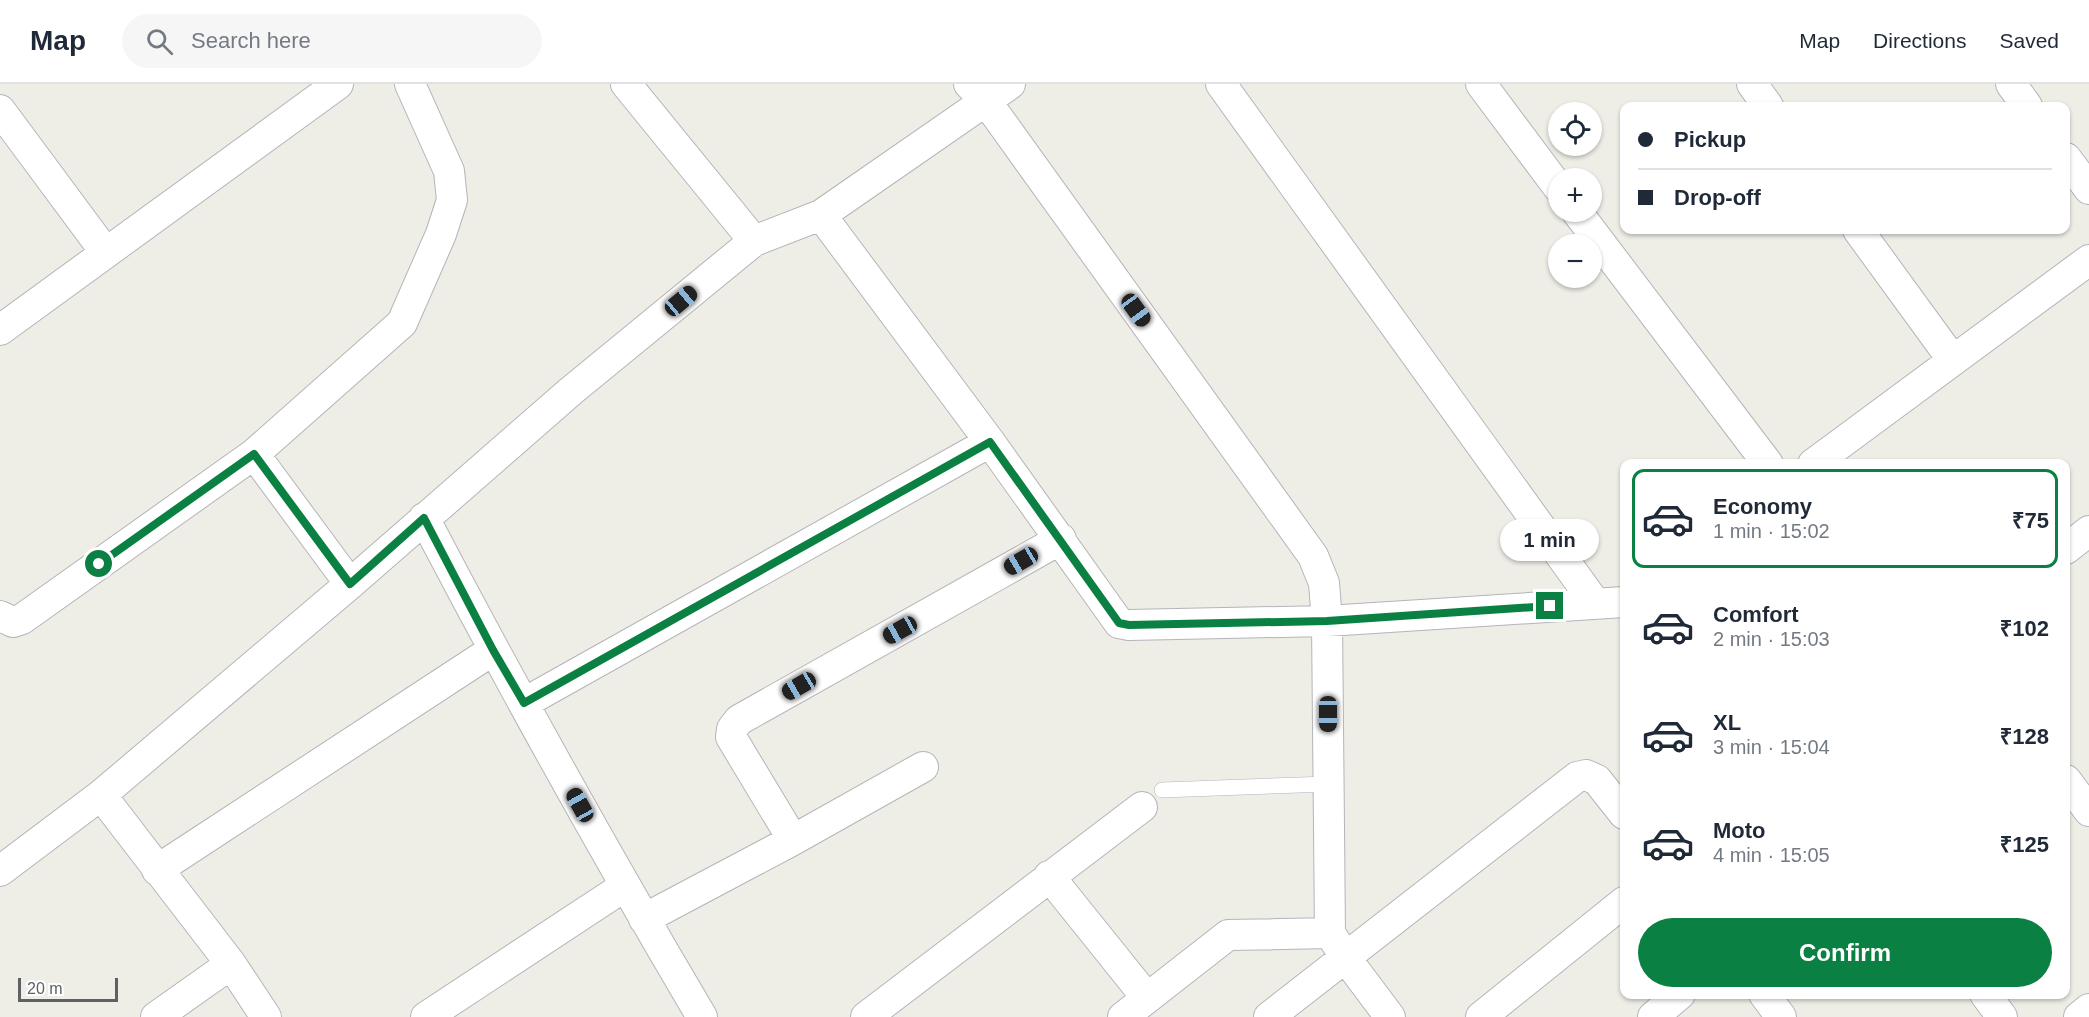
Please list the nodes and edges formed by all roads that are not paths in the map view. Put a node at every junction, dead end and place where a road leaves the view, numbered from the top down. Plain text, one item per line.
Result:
1 (338, 84) edge
2 (410, 84) edge
3 (626, 84) edge
4 (1010, 84) edge
5 (1221, 84) edge
6 (1481, 84) edge
7 (1752, 84) edge
8 (2011, 84) edge
9 (977, 93) edge
10 (1765, 102) edge
11 (2024, 102) edge
12 (0, 110) edge
13 (2070, 163) edge
14 (1548, 174) edge
15 (2089, 189) edge
16 (821, 215) junction
17 (1585, 222) edge
18 (1861, 234) edge
19 (754, 241) junction
20 (106, 253) junction
21 (2089, 260) edge
22 (0, 330) edge
23 (1952, 359) junction
24 (990, 442) junction
25 (254, 454) junction
26 (1764, 459) edge
27 (1820, 459) edge
28 (424, 518) junction
29 (2089, 531) edge
30 (1061, 539) junction
31 (2070, 546) edge
32 (350, 584) junction
33 (1620, 602) edge
34 (1595, 603) junction
35 (0, 616) edge
36 (1327, 621) junction
37 (493, 650) junction
38 (524, 703) junction
39 (923, 767) dead end
40 (1329, 784) junction
41 (2070, 785) edge
42 (101, 795) junction
43 (1152, 799) joint
44 (1620, 809) edge
45 (2089, 811) edge
46 (793, 840) junction
47 (157, 870) junction
48 (0, 872) edge
49 (1049, 876) junction
50 (625, 886) junction
51 (1620, 905) edge
52 (644, 919) junction
53 (1337, 945) junction
54 (231, 964) junction
55 (1147, 998) junction
56 (1674, 999) edge
57 (1768, 999) edge
58 (1989, 999) edge
59 (2089, 1009) edge
60 (156, 1017) edge
61 (266, 1017) edge
62 (426, 1017) edge
63 (702, 1017) edge
64 (866, 1017) edge
65 (1123, 1017) edge
66 (1269, 1017) edge
67 (1390, 1017) edge
68 (1481, 1017) edge
69 (1653, 1017) edge
70 (1781, 1017) edge
71 (2002, 1017) edge
72 (2079, 1017) edge

1 - 20 street
2 - 25 street
3 - 19 street
4 - 9 street
5 - 34 street
6 - 14 street
7 - 10 street
8 - 11 street
9 - 16 street
9 - 36 street
12 - 20 street
13 - 15 street
16 - 19 street
16 - 24 street
17 - 26 street
18 - 23 street
19 - 28 street
20 - 22 street
21 - 23 street
23 - 27 street
24 - 30 street
24 - 38 street
25 - 32 street
25 - 35 street
28 - 32 street
28 - 37 street
29 - 31 street
30 - 36 street
30 - 46 street
32 - 42 street
33 - 34 street
34 - 36 street
36 - 40 street
37 - 38 street
37 - 47 street
38 - 50 street
39 - 46 street
40 - 43 lane
40 - 53 street
41 - 45 street
42 - 47 street
42 - 48 street
43 - 49 street
44 - 53 street
46 - 52 street
47 - 54 street
49 - 55 street
49 - 64 street
50 - 52 street
50 - 62 street
51 - 68 street
52 - 63 street
53 - 55 street
53 - 66 street
53 - 67 street
54 - 60 street
54 - 61 street
55 - 65 street
56 - 69 street
57 - 70 street
58 - 71 street
59 - 72 street

